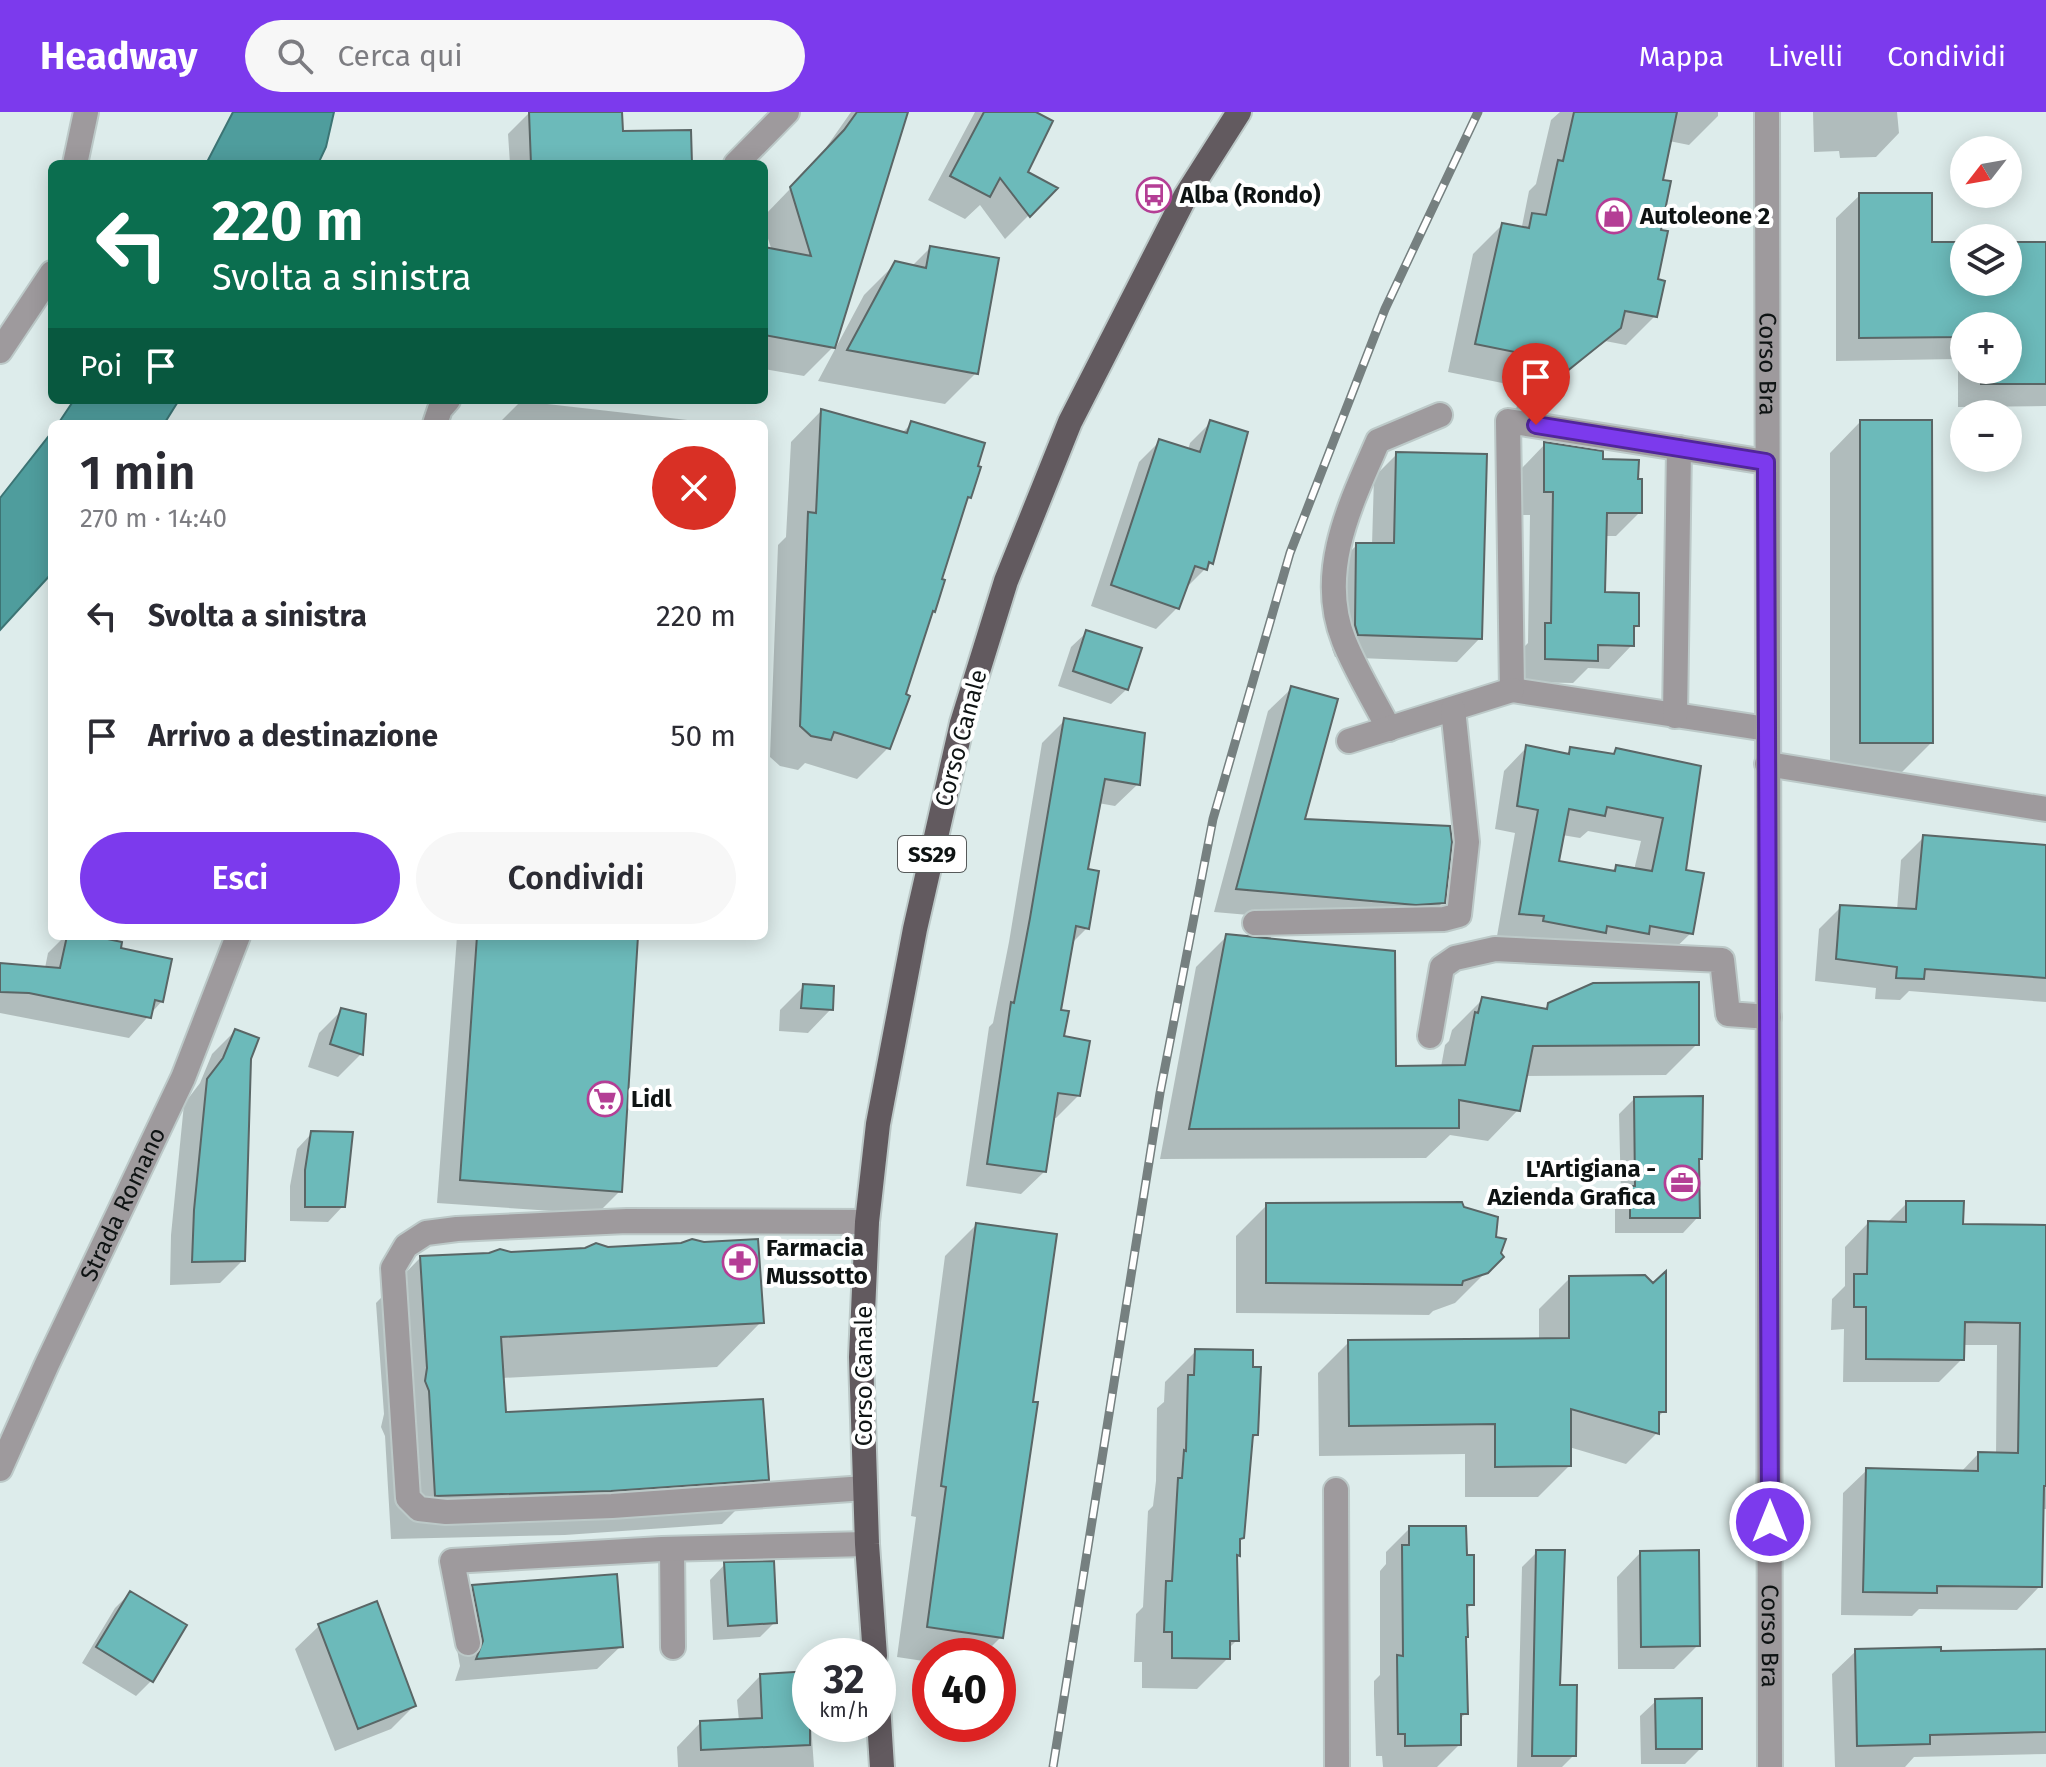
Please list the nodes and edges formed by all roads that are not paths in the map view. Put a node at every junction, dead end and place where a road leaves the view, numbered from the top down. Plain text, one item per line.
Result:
1 (86, 112) edge
2 (787, 112) edge
3 (1239, 112) edge
4 (1767, 112) edge
5 (76, 160) edge
6 (740, 160) edge
7 (48, 279) edge
8 (0, 351) edge
9 (1440, 415) dead end
10 (1679, 448) junction
11 (1766, 462) junction
12 (1512, 690) junction
13 (1453, 709) junction
14 (1675, 716) junction
15 (1389, 729) junction
16 (1767, 729) junction
17 (1349, 741) dead end
18 (1767, 764) junction
19 (2046, 809) edge
20 (1255, 923) dead end
21 (236, 940) edge
22 (1769, 1017) junction
23 (1430, 1036) dead end
24 (867, 1222) junction
25 (0, 1469) edge
26 (865, 1488) junction
27 (1336, 1490) dead end
28 (867, 1544) junction
29 (672, 1549) junction
30 (874, 1638) edge
31 (468, 1643) dead end
32 (673, 1647) dead end
33 (880, 1742) edge
34 (882, 1767) edge
35 (1337, 1767) edge
36 (1770, 1767) edge

1 - 5 street
2 - 6 street
3 - 24 main road, Corso Canale / SS29
4 - 11 street, Corso Bra
7 - 8 street
9 - 15 street
10 - 11 street
10 - 12 street
10 - 14 street
11 - 16 street, Corso Bra
12 - 13 street
12 - 14 street
13 - 15 street
13 - 20 street
14 - 16 street
15 - 17 street
16 - 18 street, Corso Bra
18 - 19 street
18 - 22 street, Corso Bra
21 - 25 street, Strada Romano
22 - 23 street
22 - 36 street, Corso Bra
24 - 26 main road, Corso Canale / SS29
24 - 26 street
26 - 28 main road, Corso Canale / SS29
27 - 35 street
28 - 29 street
28 - 30 main road, Corso Canale / SS29
29 - 31 street
29 - 32 street
33 - 34 main road

